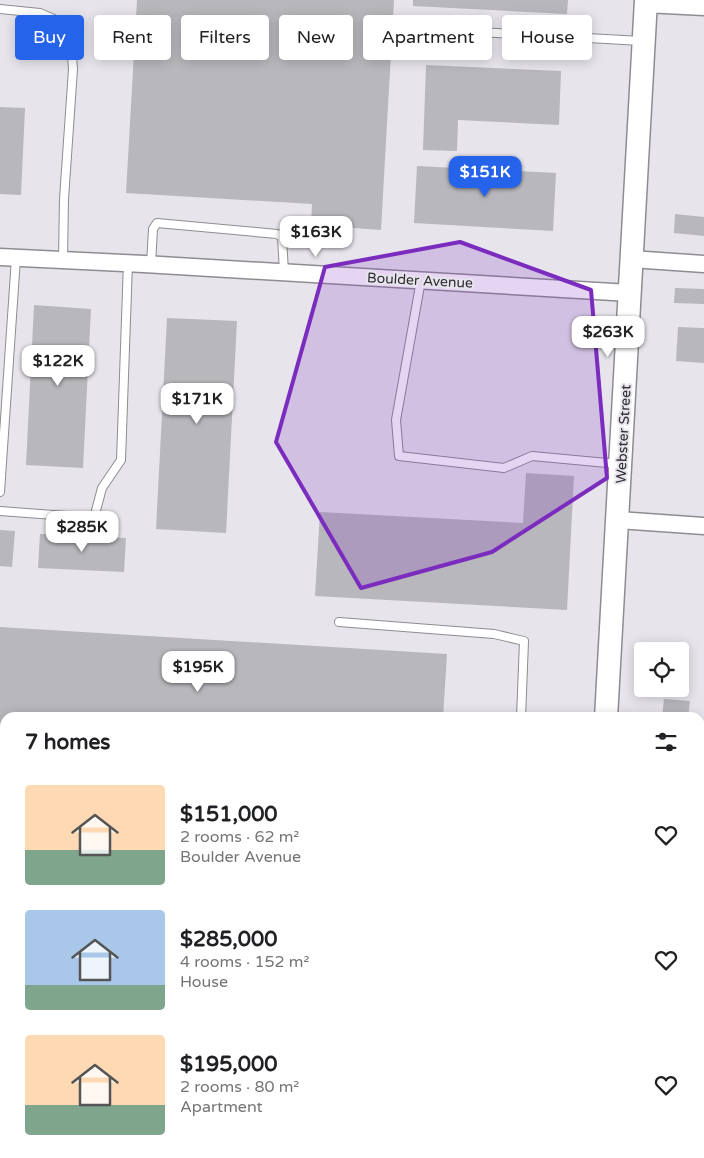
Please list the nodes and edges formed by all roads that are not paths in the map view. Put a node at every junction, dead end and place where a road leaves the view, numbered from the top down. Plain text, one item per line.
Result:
1 (646, 2) edge
2 (704, 6) edge
3 (0, 9) edge
4 (492, 33) edge
5 (643, 41) junction
6 (8, 257) edge
7 (63, 260) junction
8 (631, 260) junction
9 (128, 263) junction
10 (151, 264) junction
11 (704, 264) edge
12 (284, 272) junction
13 (421, 280) junction
14 (630, 293) junction
15 (621, 464) junction
16 (0, 492) edge
17 (0, 510) edge
18 (618, 520) junction
19 (704, 526) edge
20 (339, 622) dead end
21 (521, 712) edge
22 (606, 712) edge

1 - 2 street
1 - 5 street, Webster Street
3 - 7 lane
4 - 5 lane
5 - 8 street, Webster Street
6 - 7 street, Boulder Avenue
6 - 16 lane
7 - 9 street, Boulder Avenue
8 - 11 street
8 - 14 street, Webster Street
9 - 10 street, Boulder Avenue
9 - 17 lane
10 - 12 street, Boulder Avenue
10 - 12 lane
12 - 13 street, Boulder Avenue
13 - 14 street, Boulder Avenue
13 - 15 lane
14 - 15 street, Webster Street
15 - 18 street, Webster Street
18 - 19 street
18 - 22 street, Webster Street
20 - 21 lane

